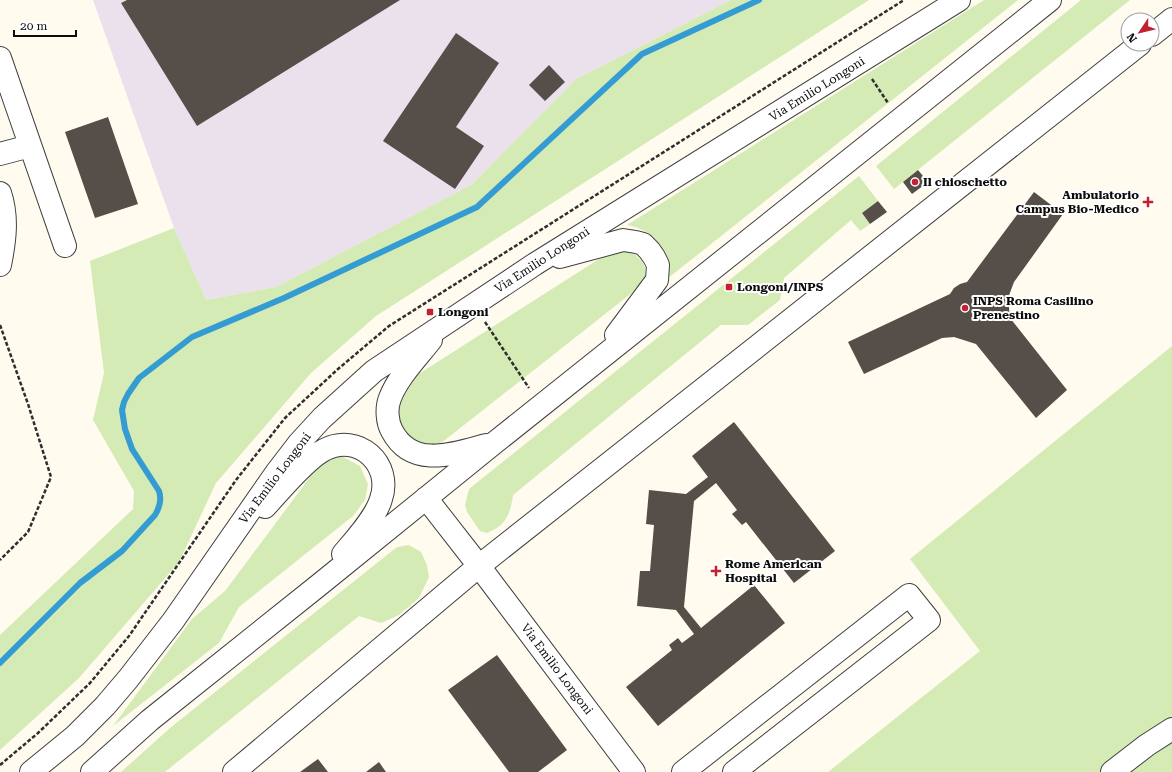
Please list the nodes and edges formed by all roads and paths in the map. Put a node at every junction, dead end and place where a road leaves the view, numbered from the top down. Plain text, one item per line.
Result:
1 (959, 0) edge
2 (1050, 0) edge
3 (1172, 19) edge
4 (1160, 28) edge
5 (1130, 52) edge
6 (0, 58) edge
7 (30, 146) junction
8 (0, 154) edge
9 (0, 193) edge
10 (65, 246) dead end
11 (535, 264) junction
12 (0, 265) edge
13 (458, 282) dead end
14 (473, 304) junction
15 (0, 325) edge
16 (443, 325) junction
17 (595, 361) junction
18 (542, 404) junction
19 (493, 444) junction
20 (426, 498) junction
21 (0, 560) edge
22 (214, 562) junction
23 (479, 566) junction
24 (319, 585) junction
25 (1172, 729) edge
26 (31, 772) edge
27 (92, 772) edge
28 (234, 772) edge
29 (634, 772) edge
30 (683, 772) edge
31 (734, 772) edge
32 (1112, 772) edge

1 - 11 street, Via Emilio Longoni
2 - 17 street
3 - 4 street
5 - 23 street
6 - 7 street
7 - 8 street
7 - 10 street
9 - 12 street
11 - 14 street, Via Emilio Longoni
11 - 17 street
13 - 14 path
14 - 16 street, Via Emilio Longoni
14 - 18 path
15 - 21 path
16 - 19 street
16 - 22 street, Via Emilio Longoni
17 - 18 street
18 - 19 street
19 - 20 street
20 - 23 street, Via Emilio Longoni
20 - 24 street
22 - 24 street
22 - 26 street, Via Emilio Longoni
23 - 28 street
23 - 29 street, Via Emilio Longoni
24 - 27 street
25 - 32 street
30 - 31 street

